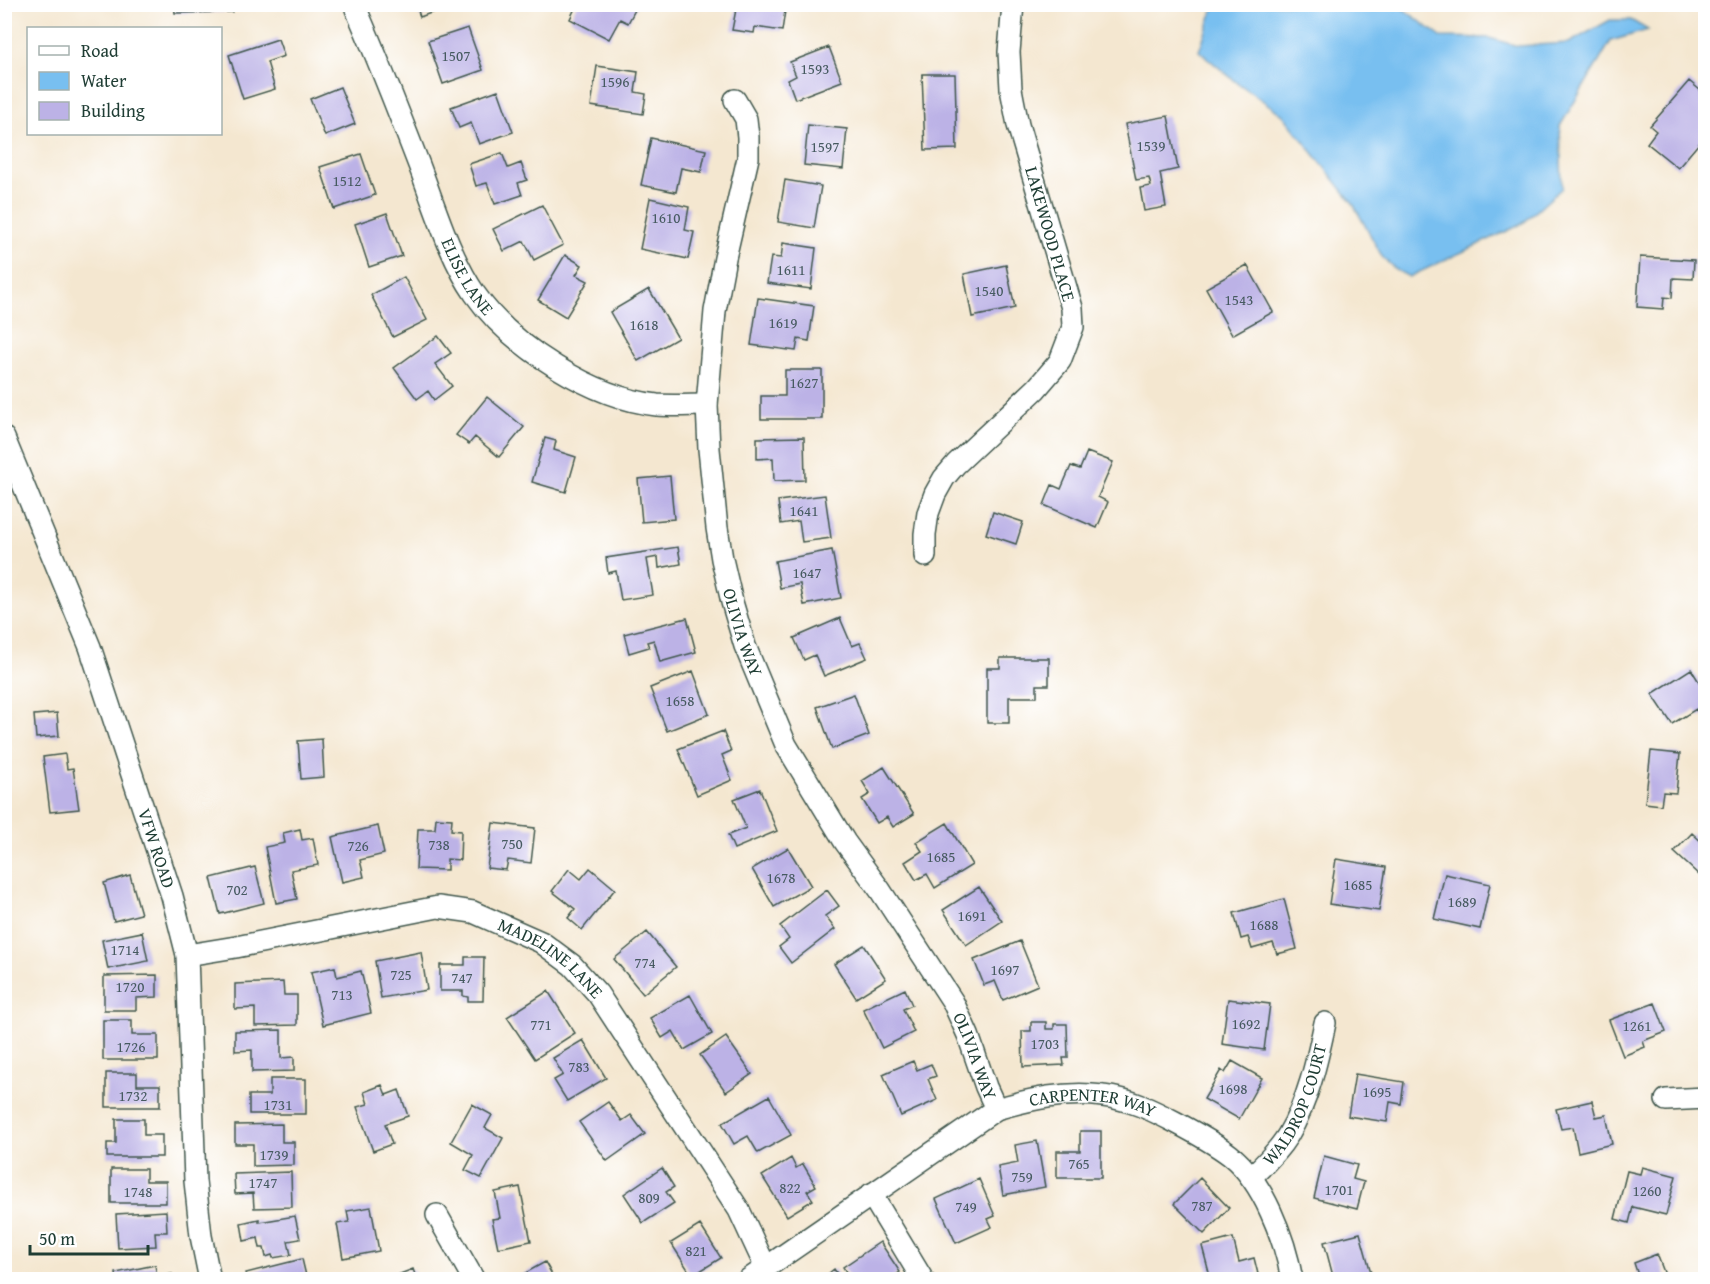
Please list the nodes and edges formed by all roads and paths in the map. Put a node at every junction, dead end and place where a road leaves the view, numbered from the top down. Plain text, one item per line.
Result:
1 (1013, 4) edge
2 (356, 9) dead end
3 (735, 100) dead end
4 (707, 405) junction
5 (4, 438) edge
6 (925, 556) dead end
7 (187, 955) junction
8 (1325, 1023) dead end
9 (1706, 1098) edge
10 (1666, 1100) dead end
11 (996, 1109) junction
12 (1251, 1177) junction
13 (871, 1194) junction
14 (437, 1215) dead end
15 (766, 1268) junction
16 (210, 1280) edge
17 (474, 1280) edge
18 (748, 1280) edge
19 (923, 1280) edge
20 (1292, 1280) edge

1 - 6 street, LAKEWOOD PLACE
2 - 4 street, ELISE LANE
3 - 4 street, OLIVIA WAY
4 - 11 street, OLIVIA WAY
5 - 7 street, VFW ROAD
7 - 15 street, MADELINE LANE
7 - 16 street, VFW ROAD
8 - 12 street, WALDROP COURT
9 - 10 street
11 - 12 street, CARPENTER WAY
11 - 13 street, CARPENTER WAY
12 - 20 street, CARPENTER WAY
13 - 15 street, CARPENTER WAY
13 - 19 street
14 - 17 street
15 - 18 street, CARPENTER WAY

